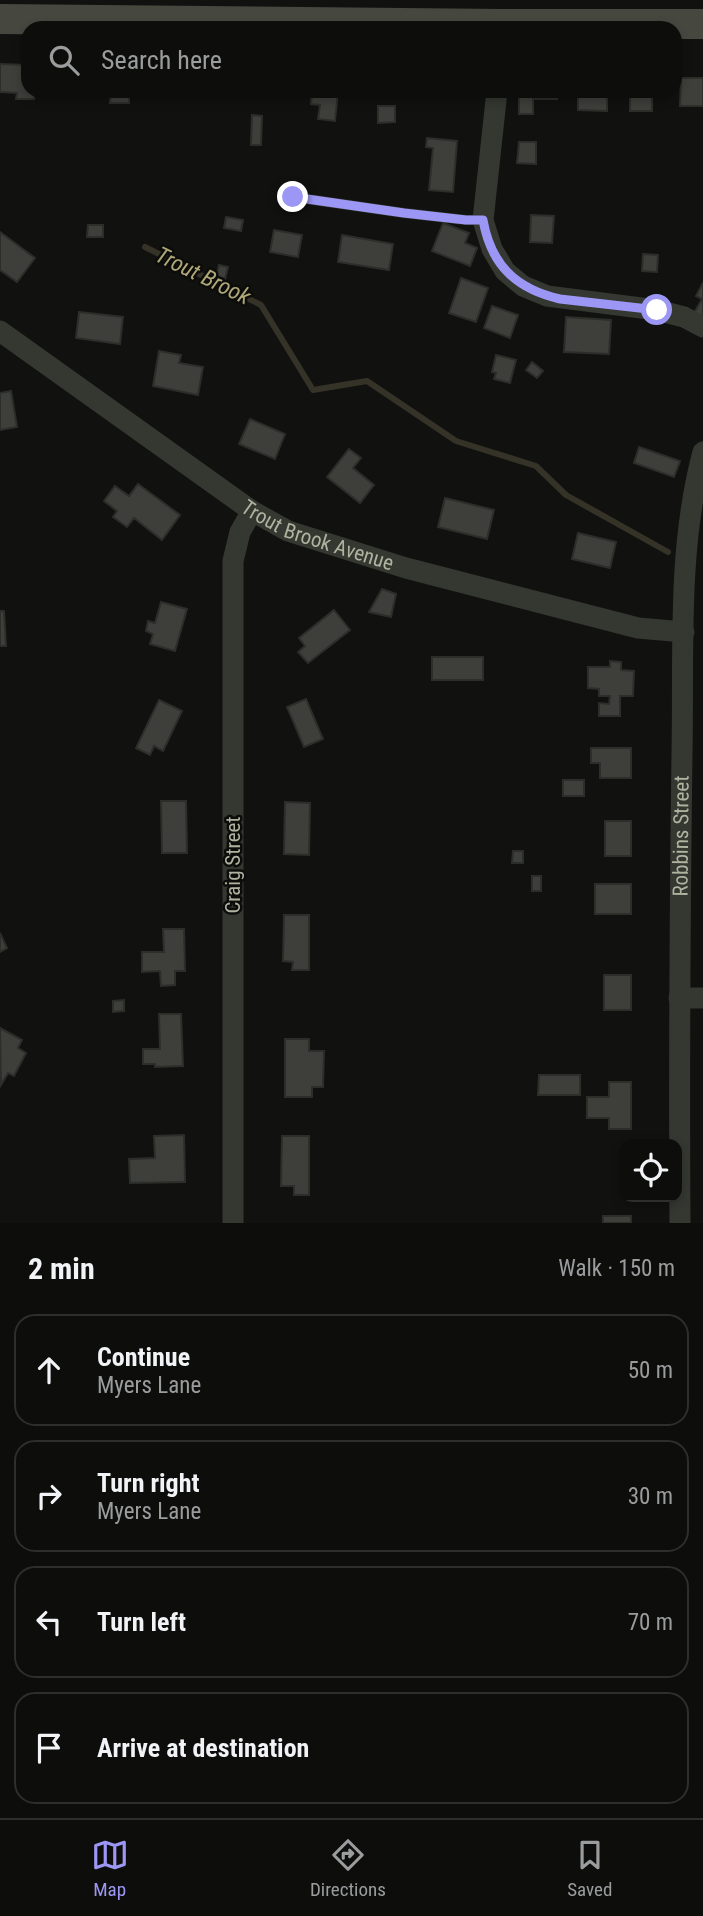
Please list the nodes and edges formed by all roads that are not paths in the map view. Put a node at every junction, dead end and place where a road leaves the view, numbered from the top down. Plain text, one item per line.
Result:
1 (249, 11) edge
2 (0, 19) edge
3 (417, 21) edge
4 (682, 23) edge
5 (703, 23) edge
6 (496, 98) edge
7 (293, 197) dead end
8 (483, 220) junction
9 (703, 327) edge
10 (0, 331) edge
11 (703, 452) edge
12 (251, 511) junction
13 (684, 632) junction
14 (679, 998) junction
15 (703, 998) edge
16 (233, 1223) edge
17 (680, 1223) edge

1 - 2 main road
1 - 3 main road
4 - 5 main road
6 - 8 street
7 - 8 lane
8 - 9 street
10 - 12 street, Trout Brook Avenue
11 - 13 street, Robbins Street
12 - 13 street, Trout Brook Avenue
12 - 16 street, Craig Street
13 - 14 street, Robbins Street
14 - 15 street
14 - 17 street, Robbins Street

